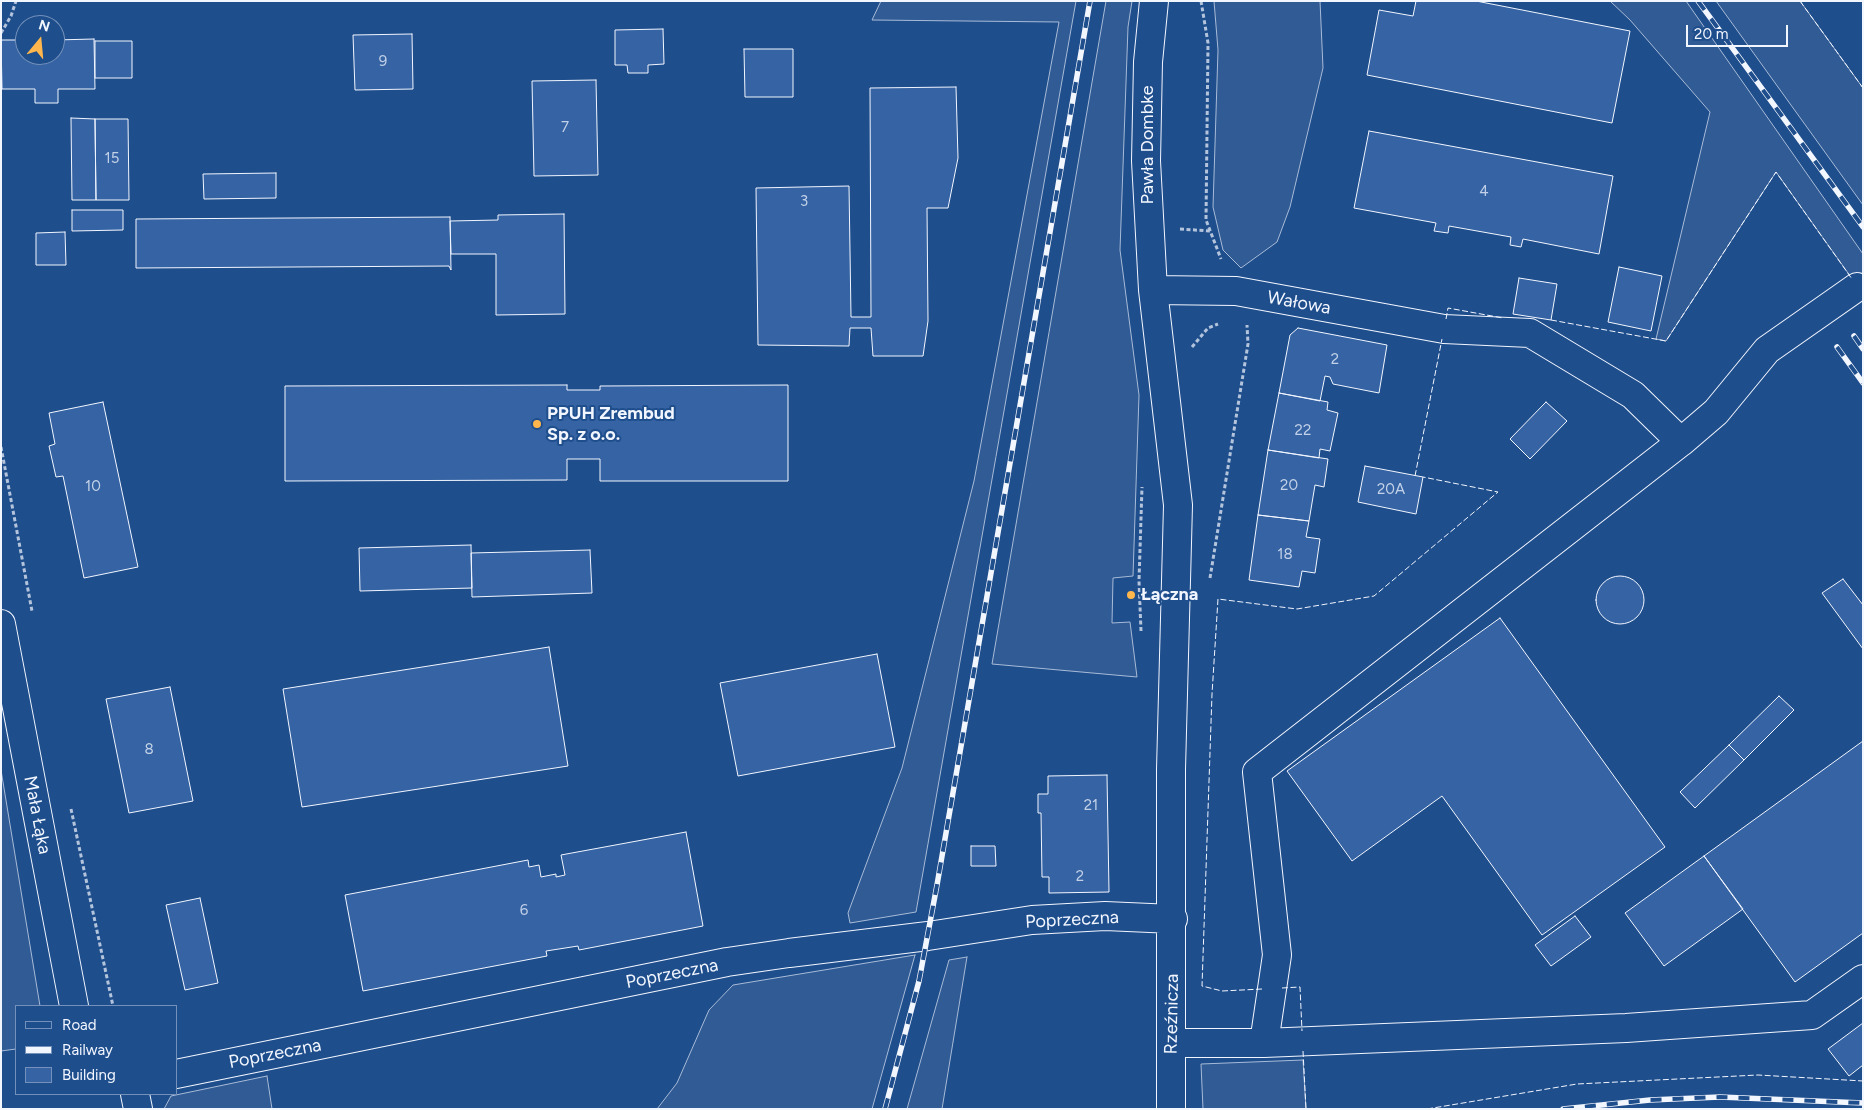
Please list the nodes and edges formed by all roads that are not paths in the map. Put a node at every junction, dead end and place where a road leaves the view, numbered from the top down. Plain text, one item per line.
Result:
1 (1154, 1) edge
2 (1857, 287) dead end
3 (1153, 290) junction
4 (1681, 442) junction
5 (1, 624) edge
6 (1173, 919) junction
7 (1863, 980) edge
8 (74, 1005) edge
9 (1171, 1043) junction
10 (1264, 1043) junction
11 (178, 1074) edge
12 (135, 1095) edge
13 (138, 1109) edge
14 (1171, 1109) edge

1 - 3 street, Pawła Dombke
2 - 4 street
3 - 4 street, Wałowa
3 - 6 street
4 - 10 street
5 - 8 street, Mała Łąka
6 - 9 street, Rzeźnicza
6 - 11 street, Poprzeczna
7 - 10 street
9 - 10 street
9 - 14 street, Rzeźnicza
12 - 13 street

